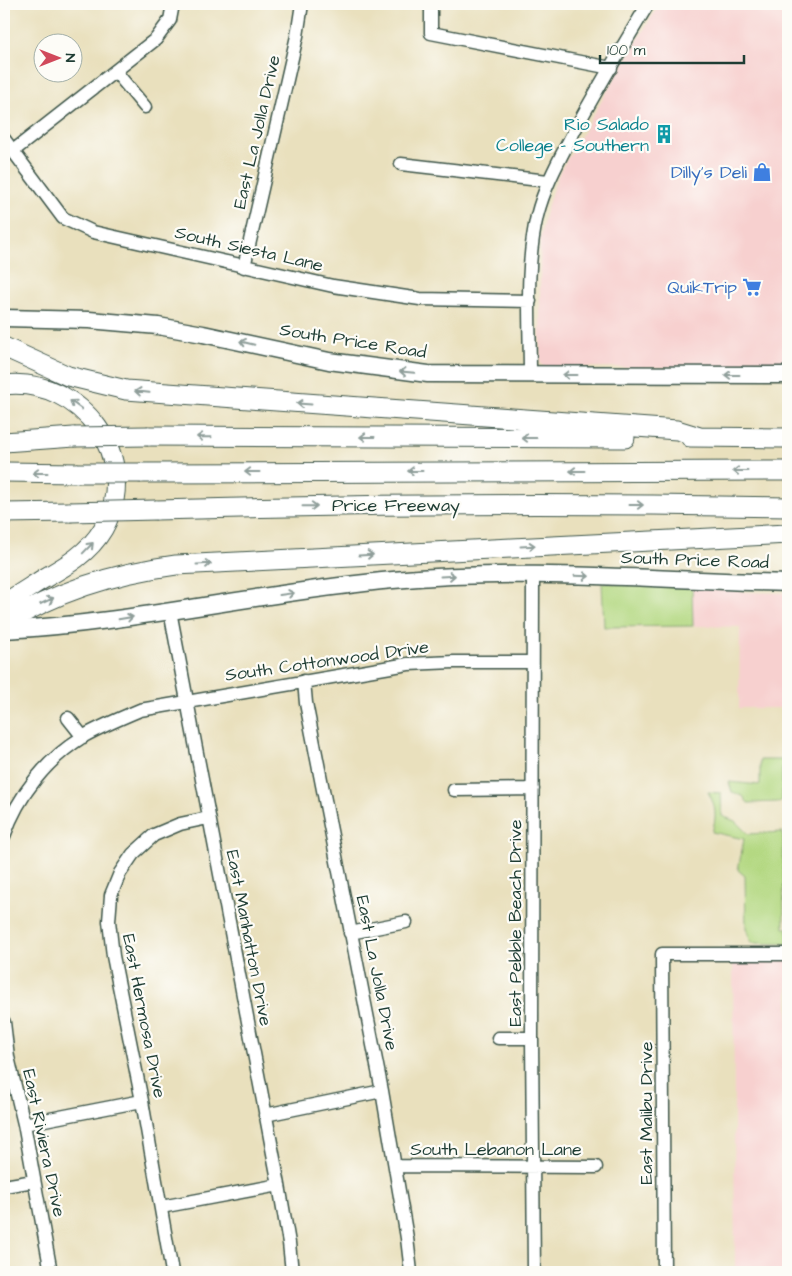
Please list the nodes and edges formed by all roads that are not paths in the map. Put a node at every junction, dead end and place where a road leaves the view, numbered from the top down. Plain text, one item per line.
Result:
1 (173, 4) edge
2 (302, 4) edge
3 (431, 4) edge
4 (648, 4) edge
5 (611, 68) junction
6 (115, 71) junction
7 (145, 107) dead end
8 (4, 139) edge
9 (13, 151) junction
10 (402, 164) dead end
11 (548, 181) junction
12 (244, 267) junction
13 (530, 301) junction
14 (4, 318) edge
15 (4, 347) edge
16 (530, 375) junction
17 (788, 375) edge
18 (4, 385) edge
19 (700, 437) junction
20 (788, 438) edge
21 (4, 442) edge
22 (788, 471) edge
23 (4, 472) edge
24 (788, 507) edge
25 (4, 513) edge
26 (788, 534) edge
27 (533, 574) junction
28 (788, 583) edge
29 (4, 603) edge
30 (170, 611) junction
31 (4, 624) edge
32 (4, 630) edge
33 (532, 662) junction
34 (304, 681) junction
35 (186, 700) junction
36 (68, 718) dead end
37 (83, 737) junction
38 (534, 789) junction
39 (454, 790) dead end
40 (208, 818) junction
41 (5, 828) edge
42 (406, 922) dead end
43 (350, 933) junction
44 (788, 954) edge
45 (4, 1022) edge
46 (498, 1038) dead end
47 (532, 1038) junction
48 (6, 1058) edge
49 (382, 1091) junction
50 (142, 1101) junction
51 (265, 1114) junction
52 (24, 1124) junction
53 (396, 1166) junction
54 (534, 1166) junction
55 (596, 1167) dead end
56 (34, 1181) junction
57 (4, 1186) edge
58 (278, 1186) junction
59 (161, 1207) junction
60 (51, 1272) edge
61 (172, 1272) edge
62 (292, 1272) edge
63 (411, 1272) edge
64 (534, 1272) edge
65 (664, 1272) edge

1 - 6 street
2 - 12 street, East La Jolla Drive
3 - 5 street
4 - 5 street
5 - 11 street
6 - 7 street
6 - 9 street
8 - 9 street, South Siesta Lane
9 - 12 street, South Siesta Lane
10 - 11 street
11 - 13 street
12 - 13 street, South Siesta Lane
13 - 16 street
16 -> 14 main road, South Price Road
19 -> 15 highway
17 -> 16 main road, South Price Road
29 -> 18 highway
19 - 20 highway
19 -> 21 highway, bridge
22 -> 23 highway, Price Freeway, bridge
25 -> 24 highway, Price Freeway, bridge
31 -> 26 highway
27 -> 28 main road, South Price Road
30 -> 27 main road, South Price Road
27 - 33 street, East Pebble Beach Drive
32 -> 30 main road, South Price Road
30 - 35 street, East Manhatton Drive
33 - 34 street, South Cottonwood Drive
33 - 38 street, East Pebble Beach Drive
34 - 35 street, South Cottonwood Drive
34 - 43 street, East La Jolla Drive
35 - 37 street
35 - 40 street, East Manhatton Drive
36 - 37 street
37 - 41 street
38 - 39 street
38 - 47 street, East Pebble Beach Drive
40 - 50 street, East Hermosa Drive
40 - 51 street, East Manhatton Drive
42 - 43 street
43 - 49 street, East La Jolla Drive
44 - 65 street, East Malibu Drive
45 - 48 street, East Riviera Drive
46 - 47 street
47 - 54 street, East Pebble Beach Drive
48 - 52 street, East Riviera Drive
49 - 51 street
49 - 53 street, East La Jolla Drive
50 - 52 street
50 - 59 street, East Hermosa Drive
51 - 58 street, East Manhatton Drive
52 - 56 street, East Riviera Drive
53 - 54 street, South Lebanon Lane
53 - 63 street, East La Jolla Drive
54 - 55 street, South Lebanon Lane
54 - 64 street, East Pebble Beach Drive
56 - 57 street
56 - 60 street, East Riviera Drive
58 - 59 street
58 - 62 street, East Manhatton Drive
59 - 61 street, East Hermosa Drive

